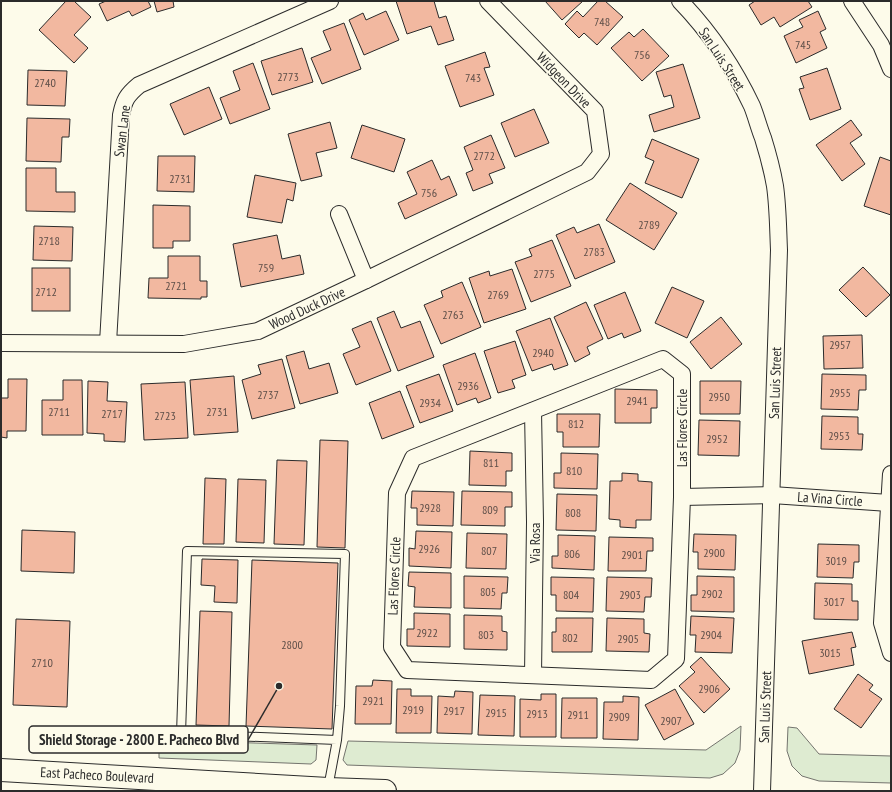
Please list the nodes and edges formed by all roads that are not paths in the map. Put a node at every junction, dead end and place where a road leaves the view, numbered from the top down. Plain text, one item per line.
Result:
1 (330, 1) edge
2 (488, 1) edge
3 (852, 1) edge
4 (689, 4) edge
5 (891, 69) edge
6 (588, 172) joint
7 (339, 214) dead end
8 (366, 280) junction
9 (1, 343) edge
10 (108, 343) junction
11 (533, 410) junction
12 (891, 474) edge
13 (772, 496) junction
14 (682, 497) junction
15 (889, 503) junction
16 (891, 653) edge
17 (533, 675) junction
18 (337, 740) junction
19 (1, 770) edge
20 (328, 789) junction
21 (384, 791) edge
22 (762, 791) edge

1 - 10 street, Swan Lane
2 - 6 street, Widgeon Drive
3 - 5 street
4 - 13 street, San Luis Street
6 - 8 street, Wood Duck Drive
7 - 8 street
8 - 10 street, Wood Duck Drive
9 - 10 street, Wood Duck Drive
11 - 14 street, Las Flores Circle
11 - 17 street, Via Rosa
11 - 17 street, Las Flores Circle
12 - 15 street
13 - 14 street
13 - 15 street, La Vina Circle
13 - 22 street, San Luis Street
14 - 17 street, Las Flores Circle
15 - 16 street
18 - 18 lane
18 - 20 lane
19 - 20 highway, East Pacheco Boulevard
20 - 21 highway, East Pacheco Boulevard

